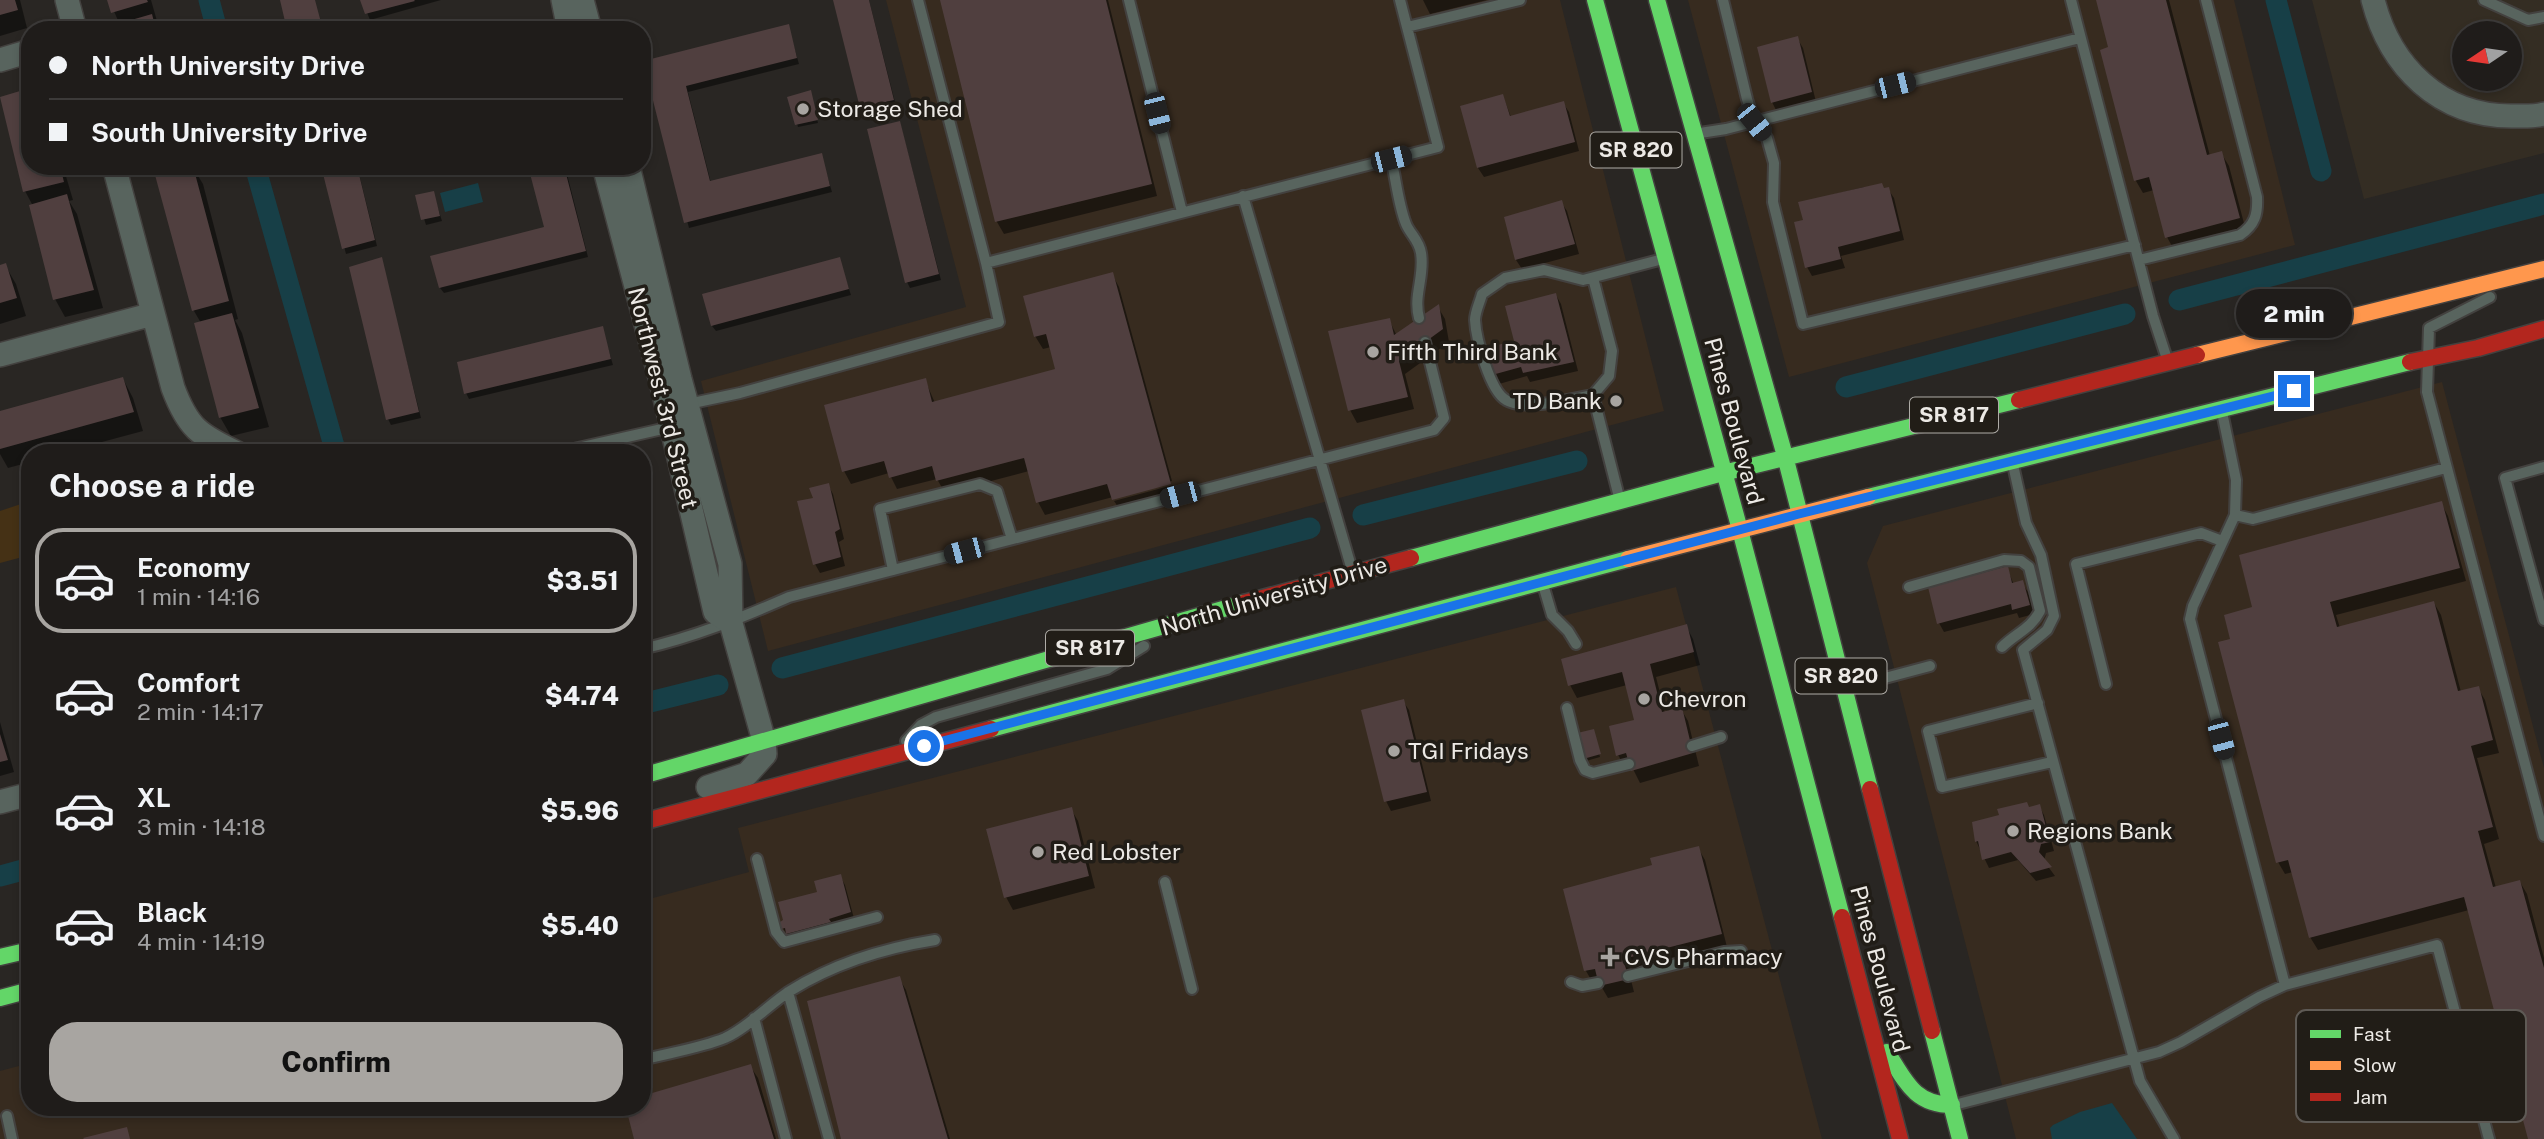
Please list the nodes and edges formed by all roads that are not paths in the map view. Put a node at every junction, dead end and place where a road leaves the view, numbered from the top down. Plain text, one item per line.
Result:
1 (67, 0) edge
2 (563, 0) edge
3 (582, 0) edge
4 (918, 0) edge
5 (1129, 0) edge
6 (1400, 0) edge
7 (1520, 0) edge
8 (1595, 0) edge
9 (1641, 0) edge
10 (1657, 0) edge
11 (1723, 0) edge
12 (2071, 0) edge
13 (2206, 0) edge
14 (2373, 0) edge
15 (2484, 0) edge
16 (2544, 17) edge
17 (73, 21) edge
18 (567, 21) edge
19 (588, 21) edge
20 (1407, 27) junction
21 (2080, 38) junction
22 (1670, 44) junction
23 (21, 54) edge
24 (0, 60) edge
25 (2544, 114) edge
26 (1754, 122) junction
27 (1695, 134) junction
28 (1391, 159) junction
29 (116, 175) edge
30 (606, 175) edge
31 (630, 175) edge
32 (1243, 196) junction
33 (1182, 212) junction
34 (2135, 245) junction
35 (1666, 258) junction
36 (2139, 260) junction
37 (986, 263) junction
38 (2544, 270) edge
39 (1593, 278) junction
40 (153, 314) junction
41 (1419, 318) dead end
42 (2544, 329) edge
43 (1425, 342) dead end
44 (0, 355) edge
45 (2427, 358) junction
46 (2168, 362) junction
47 (1593, 395) junction
48 (688, 404) junction
49 (2221, 409) junction
50 (671, 427) junction
51 (219, 444) edge
52 (596, 444) edge
53 (1785, 456) junction
54 (1320, 458) junction
55 (2012, 463) junction
56 (2544, 467) edge
57 (2446, 468) junction
58 (1723, 473) junction
59 (1620, 501) junction
60 (1799, 514) junction
61 (2235, 514) junction
62 (1740, 530) junction
63 (1012, 539) junction
64 (2222, 541) junction
65 (893, 570) junction
66 (1353, 573) junction
67 (1543, 582) junction
68 (1909, 587) dead end
69 (1185, 620) junction
70 (2544, 620) edge
71 (731, 623) junction
72 (1576, 644) dead end
73 (651, 647) edge
74 (2002, 647) dead end
75 (1930, 666) dead end
76 (2106, 684) dead end
77 (1844, 689) junction
78 (2038, 703) junction
79 (1567, 708) dead end
80 (1721, 737) dead end
81 (764, 741) junction
82 (1692, 746) dead end
83 (902, 752) junction
84 (2052, 762) junction
85 (1629, 764) dead end
86 (651, 773) edge
87 (21, 796) edge
88 (0, 802) edge
89 (651, 803) edge
90 (651, 820) edge
91 (2544, 836) edge
92 (757, 859) dead end
93 (1165, 882) dead end
94 (877, 917) dead end
95 (935, 940) dead end
96 (1741, 951) dead end
97 (21, 952) edge
98 (0, 957) edge
99 (1628, 976) dead end
100 (1571, 982) dead end
101 (1598, 983) dead end
102 (2285, 985) junction
103 (1192, 989) dead end
104 (21, 992) edge
105 (788, 992) junction
106 (0, 998) edge
107 (2454, 1010) edge
108 (754, 1018) junction
109 (1872, 1030) junction
110 (651, 1058) edge
111 (2133, 1060) junction
112 (1952, 1105) junction
113 (7, 1116) dead end
114 (2484, 1122) edge
115 (1920, 1133) dead end
116 (1899, 1136) edge
117 (12, 1139) edge
118 (786, 1139) edge
119 (829, 1139) edge
120 (1960, 1139) edge
121 (2174, 1139) edge
122 (2488, 1139) edge

1 - 17 street
2 - 18 street
3 - 19 street
4 - 37 lane
5 - 33 lane
6 - 20 lane
7 - 20 lane
8 - 35 main road, Pines Boulevard / SR 820
9 - 22 main road
10 - 22 main road, Pines Boulevard / SR 820
11 - 26 lane
12 - 21 lane
13 - 36 lane
14 - 25 street
15 - 16 lane
20 - 28 lane
21 - 26 lane
21 - 34 lane
22 - 27 main road, Pines Boulevard / SR 820
23 - 24 street
26 - 27 lane
26 - 34 lane
27 - 53 main road, Pines Boulevard / SR 820
28 - 32 lane
28 - 41 lane
29 - 40 street
30 - 50 street, Northwest 3rd Street
31 - 48 street, Northwest 3rd Street
32 - 33 lane
32 - 54 lane
33 - 37 lane
34 - 36 lane
35 - 39 lane
35 - 58 main road, Pines Boulevard / SR 820
36 - 46 lane
37 - 48 lane
38 - 45 lane
38 - 46 main road, SR 817
39 - 47 lane
39 - 47 lane
40 - 44 street
40 - 51 street
42 - 45 main road, SR 817
43 - 54 lane
45 - 49 main road, SR 817
45 - 57 lane
46 - 53 main road, SR 817
47 - 59 lane
48 - 71 street, Northwest 3rd Street
49 - 55 main road, SR 817
49 - 61 lane
50 - 52 lane
50 - 71 street, Northwest 3rd Street
53 - 58 main road, North University Drive / SR 817
53 - 60 main road, Pines Boulevard / SR 820
54 - 63 lane
54 - 66 lane
55 - 60 main road, SR 817
55 - 78 lane
56 - 70 lane
57 - 61 lane
57 - 91 lane
58 - 59 main road, North University Drive / SR 817
58 - 62 main road, Pines Boulevard / SR 820
59 - 66 main road, North University Drive / SR 817
60 - 62 main road, SR 817
60 - 77 main road, Pines Boulevard / SR 820
61 - 64 lane
62 - 67 main road, SR 817
62 - 109 main road, Pines Boulevard / SR 820
63 - 65 lane
63 - 65 lane
64 - 76 lane
64 - 102 lane
65 - 71 lane
66 - 69 main road, North University Drive / SR 817
67 - 72 lane
67 - 83 main road, SR 817
68 - 74 lane
69 - 81 main road, North University Drive / SR 817
69 - 83 lane
71 - 73 lane
71 - 81 street, Northwest 3rd Street
75 - 77 lane
77 - 112 main road, Pines Boulevard / SR 820
78 - 84 lane
78 - 84 lane
79 - 85 lane
80 - 82 lane
81 - 86 main road, North University Drive / SR 817
81 - 89 street
83 - 90 main road, SR 817
84 - 111 lane
87 - 88 street
92 - 94 lane
93 - 103 lane
95 - 105 lane
96 - 99 lane
97 - 98 main road
100 - 101 lane
102 - 107 lane
102 - 111 lane
104 - 106 main road
105 - 108 lane
105 - 119 lane
108 - 110 lane
108 - 118 lane
109 - 112 main road
109 - 116 main road, Pines Boulevard / SR 820
111 - 112 lane
111 - 121 lane
112 - 120 main road, Pines Boulevard / SR 820
113 - 117 lane
114 - 122 lane
115 - 116 main road

